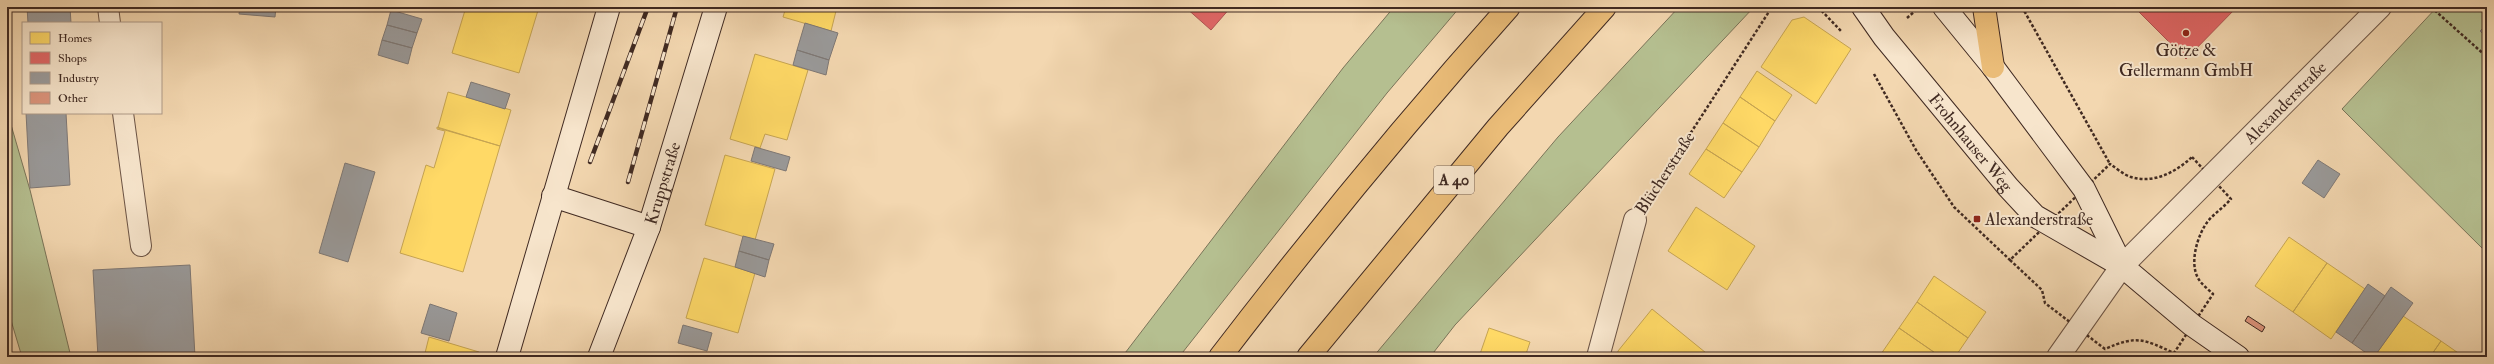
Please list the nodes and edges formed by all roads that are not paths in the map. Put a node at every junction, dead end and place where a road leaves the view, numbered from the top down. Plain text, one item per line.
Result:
1 (108, 7) edge
2 (610, 7) edge
3 (716, 7) edge
4 (1509, 7) edge
5 (1605, 7) edge
6 (1863, 7) edge
7 (1944, 7) edge
8 (1984, 7) edge
9 (2380, 7) edge
10 (110, 22) edge
11 (1993, 67) junction
12 (122, 114) edge
13 (553, 196) junction
14 (1635, 220) road end
15 (649, 227) junction
16 (141, 246) dead end
17 (2122, 266) junction
18 (507, 357) edge
19 (599, 357) edge
20 (1220, 357) edge
21 (1308, 357) edge
22 (1598, 357) edge
23 (2058, 357) edge
24 (2238, 357) edge

1 - 10 lane
2 - 13 street
3 - 15 street, Kruppstraße
4 - 20 highway
5 - 21 highway, A 40
6 - 17 street, Frohnhauser Weg
7 - 11 street, Frohnhauser Weg
8 - 11 highway
9 - 17 street, Alexanderstraße
11 - 17 street, Frohnhauser Weg
12 - 16 lane
13 - 15 street
13 - 18 street
14 - 22 street, Blücherstraße
15 - 19 street, Kruppstraße
17 - 23 street
17 - 24 street, Frohnhauser Weg

